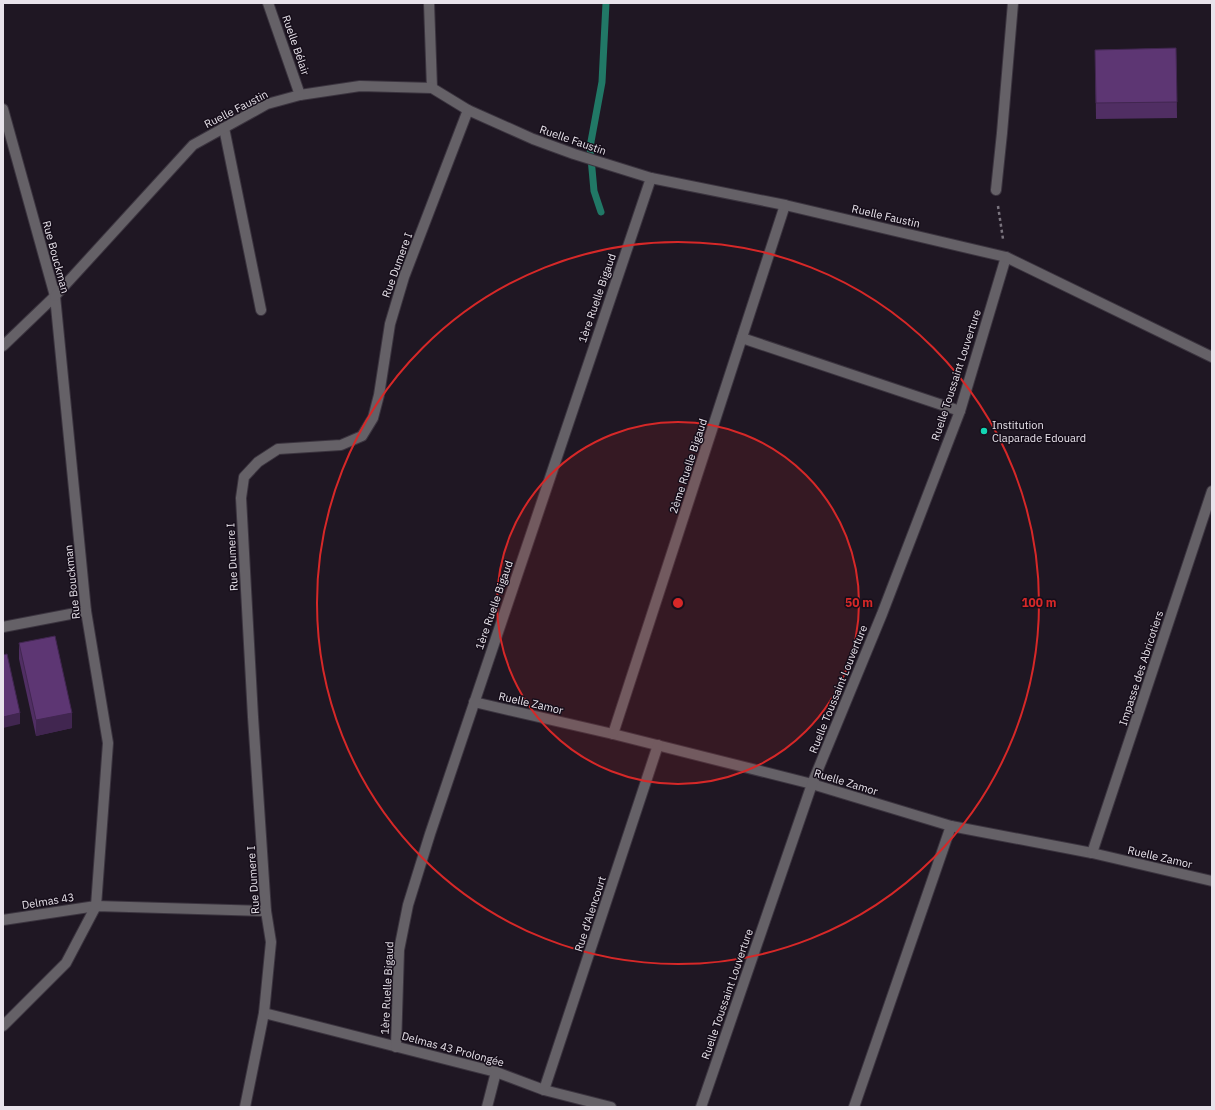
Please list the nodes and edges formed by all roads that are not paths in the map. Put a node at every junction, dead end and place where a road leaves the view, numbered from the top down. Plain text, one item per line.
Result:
1 (268, 3) edge
2 (429, 3) edge
3 (1013, 3) edge
4 (432, 88) junction
5 (300, 95) junction
6 (3, 109) edge
7 (468, 110) junction
8 (224, 128) junction
9 (650, 178) junction
10 (996, 190) road end
11 (785, 204) junction
12 (1006, 257) junction
13 (55, 296) junction
14 (261, 310) dead end
15 (742, 338) junction
16 (3, 346) edge
17 (1212, 357) edge
18 (960, 411) junction
19 (1212, 491) edge
20 (86, 611) junction
21 (3, 627) edge
22 (474, 702) junction
23 (613, 734) junction
24 (658, 745) junction
25 (812, 784) junction
26 (951, 826) junction
27 (1092, 853) junction
28 (1212, 881) edge
29 (96, 906) junction
30 (266, 911) junction
31 (3, 920) edge
32 (264, 1013) junction
33 (3, 1026) edge
34 (396, 1047) junction
35 (496, 1072) junction
36 (544, 1090) junction
37 (245, 1107) edge
38 (487, 1107) edge
39 (611, 1107) edge
40 (700, 1107) edge
41 (854, 1107) edge

1 - 5 street, Ruelle Bélair
2 - 4 street
3 - 10 street
4 - 5 street, Ruelle Faustin
4 - 7 street, Ruelle Faustin
5 - 8 street, Ruelle Faustin
6 - 13 street, Rue Bouckman
7 - 9 street, Ruelle Faustin
7 - 30 street, Rue Dumere I
8 - 13 street, Ruelle Faustin
8 - 14 street
9 - 11 street, Ruelle Faustin
9 - 22 street, 1ère Ruelle Bigaud
11 - 12 street, Ruelle Faustin
11 - 15 street, 2ème Ruelle Bigaud
12 - 17 street, Ruelle Faustin
12 - 18 street, Ruelle Toussaint Louverture
13 - 16 street, Ruelle Faustin
13 - 20 street, Rue Bouckman
15 - 18 street
15 - 23 street, 2ème Ruelle Bigaud
18 - 25 street, Ruelle Toussaint Louverture
19 - 27 street, Impasse des Abricotiers
20 - 21 street
20 - 29 street, Rue Bouckman
22 - 23 street, Ruelle Zamor
22 - 34 street, 1ère Ruelle Bigaud
23 - 24 street, Ruelle Zamor
24 - 25 street, Ruelle Zamor
24 - 36 street, Rue d'Alencourt
25 - 26 street, Ruelle Zamor
25 - 40 street, Ruelle Toussaint Louverture
26 - 27 street, Ruelle Zamor
26 - 41 street
27 - 28 street, Ruelle Zamor
29 - 30 street, Delmas 43
29 - 31 street, Delmas 43
29 - 33 street, Rue Bouckman
30 - 32 street, Rue Dumere I
32 - 34 street, Delmas 43 Prolongée
32 - 37 street, Rue Dumere I
34 - 35 street, Delmas 43 Prolongée
35 - 36 street, Delmas 43 Prolongée
35 - 38 street
36 - 39 street, Delmas 43 Prolongée

